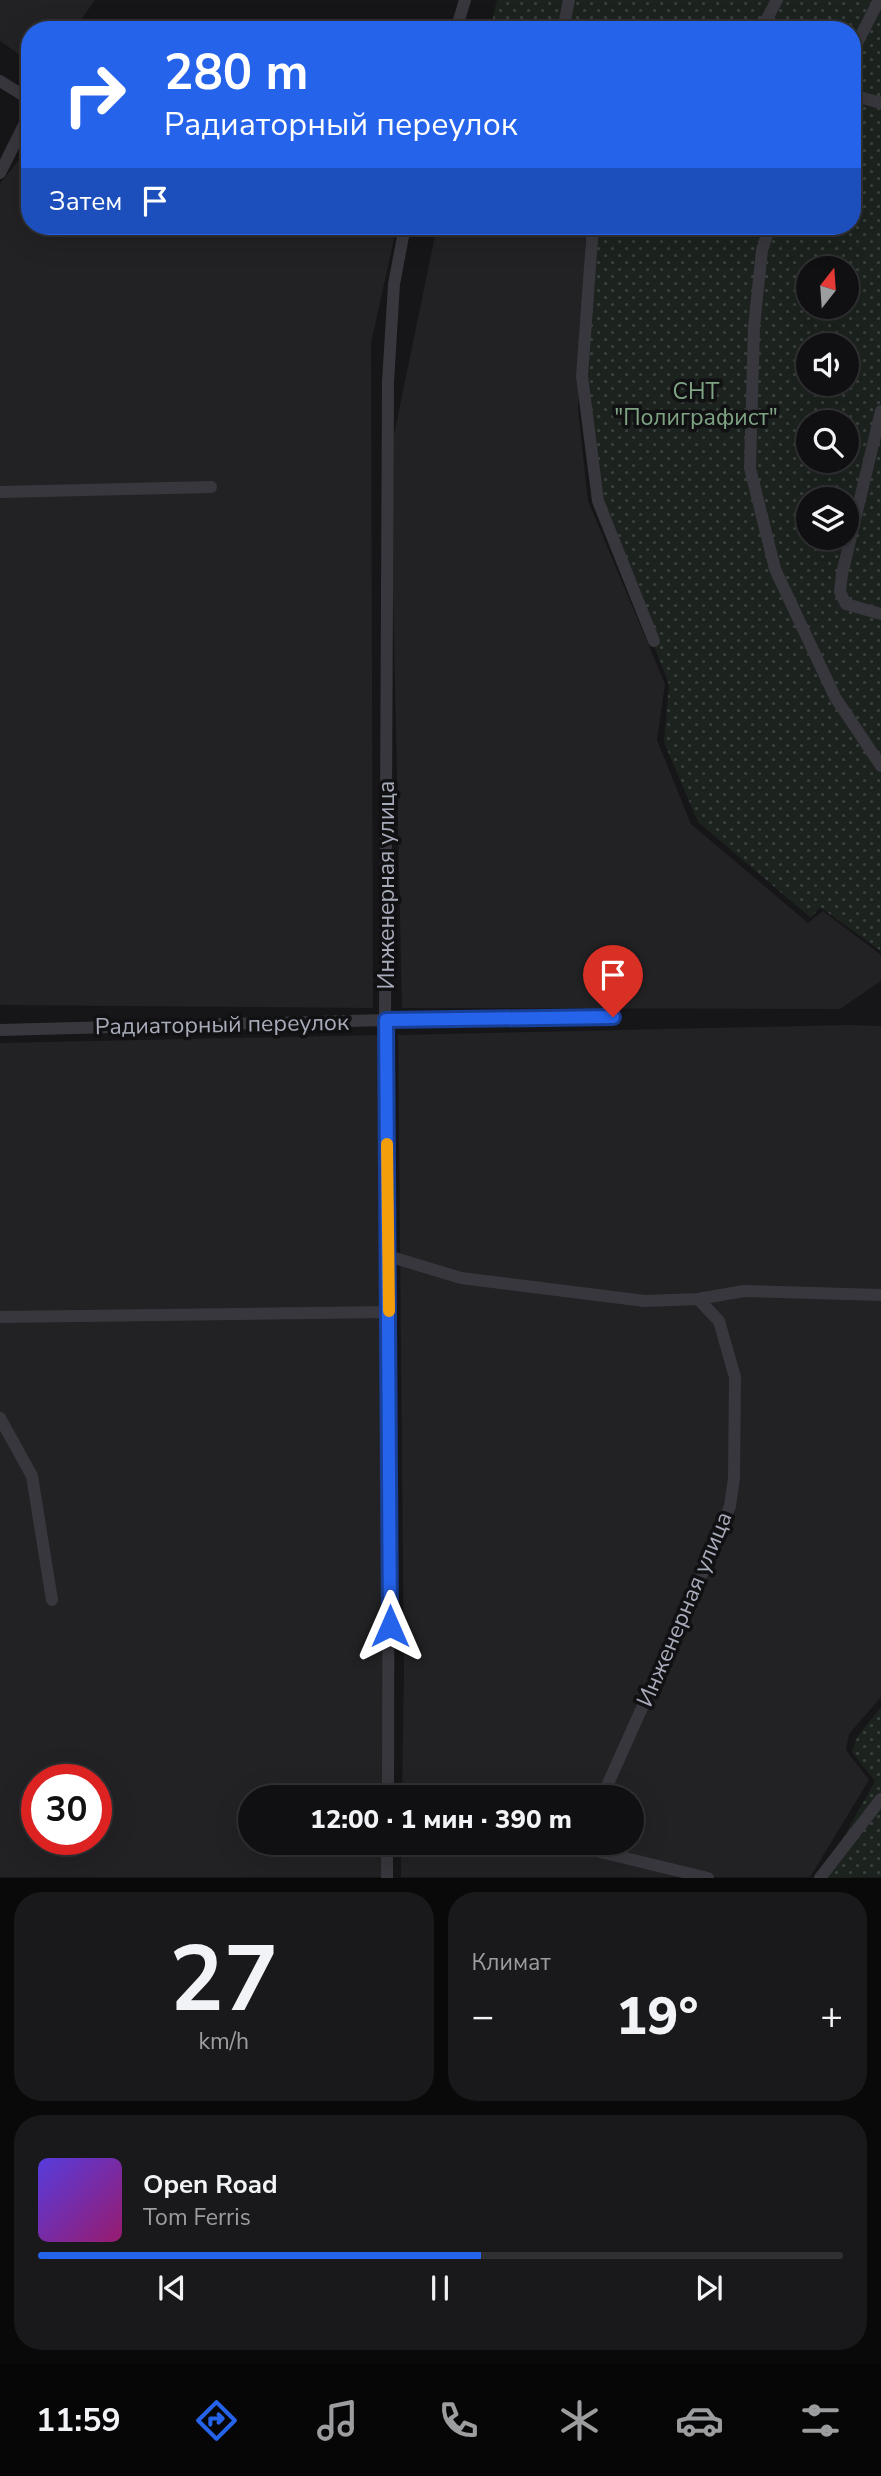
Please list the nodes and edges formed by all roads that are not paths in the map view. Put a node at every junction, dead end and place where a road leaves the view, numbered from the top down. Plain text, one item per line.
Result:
1 (465, 0) edge
2 (569, 0) edge
3 (777, 0) edge
4 (879, 0) edge
5 (459, 21) edge
6 (565, 21) edge
7 (766, 21) edge
8 (861, 35) edge
9 (0, 81) edge
10 (21, 94) edge
11 (861, 97) edge
12 (881, 103) edge
13 (21, 129) edge
14 (0, 173) edge
15 (403, 235) edge
16 (592, 235) edge
17 (767, 235) edge
18 (881, 411) edge
19 (212, 487) dead end
20 (0, 492) edge
21 (881, 614) edge
22 (654, 641) dead end
23 (881, 765) edge
24 (613, 1017) dead end
25 (386, 1020) junction
26 (0, 1030) edge
27 (388, 1256) junction
28 (881, 1295) edge
29 (698, 1299) junction
30 (389, 1312) junction
31 (0, 1317) edge
32 (0, 1418) edge
33 (52, 1600) dead end
34 (388, 1785) edge
35 (607, 1785) edge
36 (881, 1799) edge
37 (387, 1855) edge
38 (606, 1855) edge
39 (387, 1878) edge
40 (708, 1878) edge
41 (820, 1878) edge

1 - 5 street
2 - 6 street
3 - 7 street
4 - 8 street
9 - 10 street
11 - 12 street
13 - 14 street
15 - 25 street, Инженерная улица
16 - 22 street
17 - 23 street
18 - 21 street
19 - 20 street
24 - 25 street, Радиаторный переулок
25 - 26 street, Радиаторный переулок
25 - 27 street, Инженерная улица
27 - 29 street
27 - 30 street, Инженерная улица
28 - 29 street
29 - 35 street, Инженерная улица
30 - 31 street
30 - 34 street, Инженерная улица
32 - 33 street
36 - 41 street
37 - 39 street
38 - 40 street

